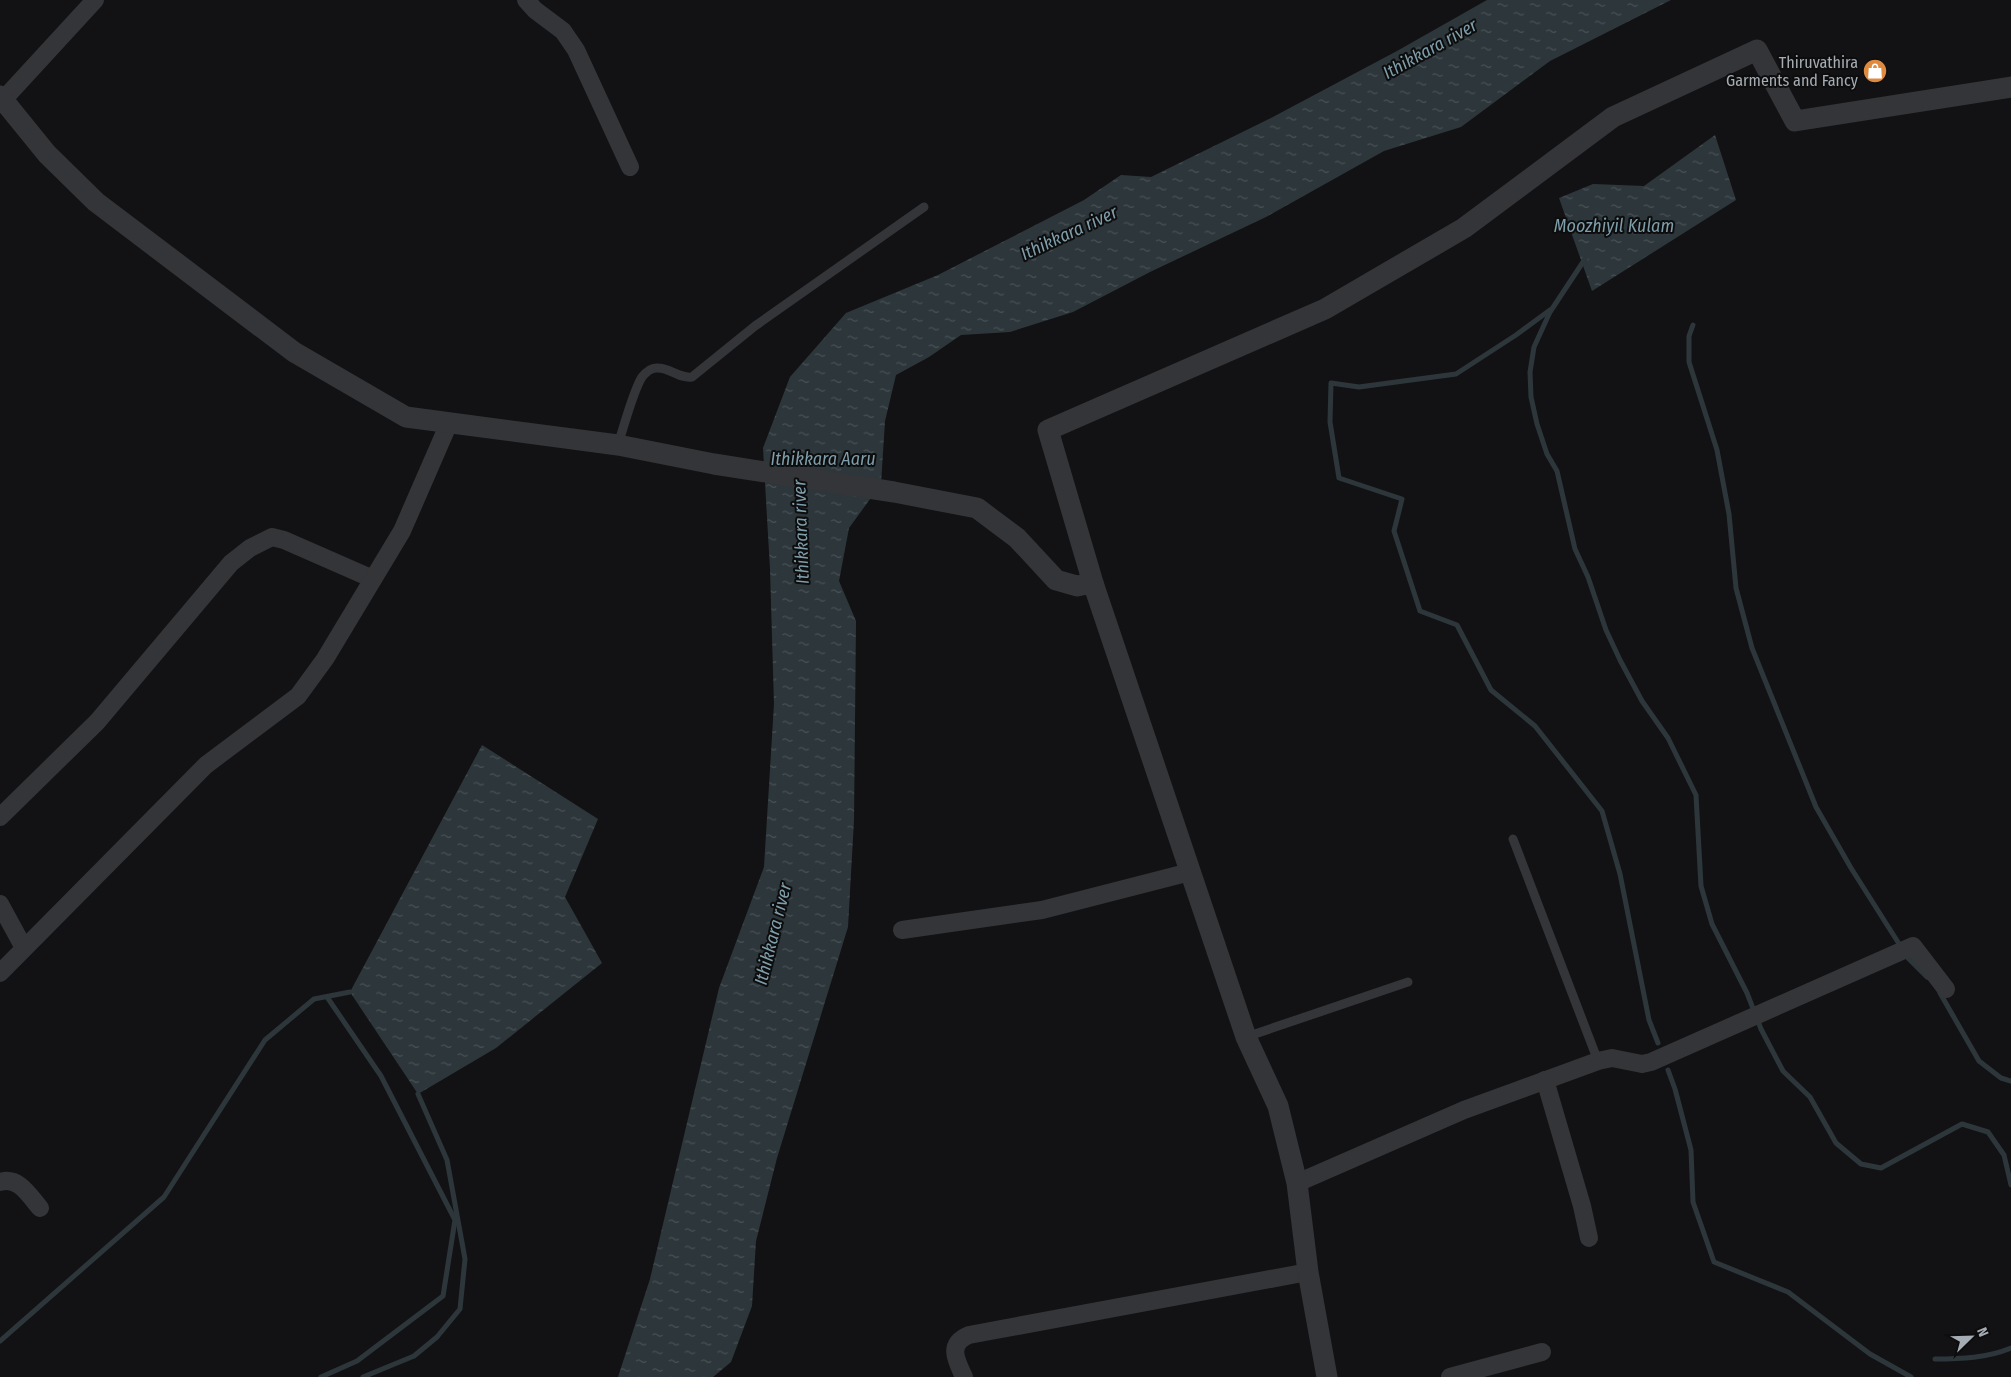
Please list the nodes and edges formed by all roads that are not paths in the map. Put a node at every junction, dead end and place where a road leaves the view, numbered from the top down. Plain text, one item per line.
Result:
1 (95, 0) edge
2 (526, 0) edge
3 (2011, 87) edge
4 (2, 98) edge
5 (630, 167) dead end
6 (924, 207) dead end
7 (449, 423) junction
8 (618, 445) junction
9 (373, 580) junction
10 (1093, 583) junction
11 (0, 817) edge
12 (1513, 839) dead end
13 (1190, 872) junction
14 (0, 904) edge
15 (902, 930) dead end
16 (24, 948) junction
17 (0, 973) edge
18 (1408, 982) dead end
19 (1946, 989) dead end
20 (1246, 1037) junction
21 (1598, 1061) junction
22 (1545, 1080) junction
23 (0, 1182) edge
24 (1297, 1184) junction
25 (40, 1208) dead end
26 (1589, 1238) dead end
27 (1308, 1272) junction
28 (1542, 1352) dead end
29 (964, 1377) edge
30 (1327, 1377) edge
31 (1450, 1377) edge

1 - 4 street
2 - 5 street
3 - 10 street
4 - 7 street
6 - 8 lane
7 - 8 street
7 - 9 street
8 - 10 street
9 - 11 street
9 - 16 street
10 - 13 street
12 - 21 lane
13 - 15 street
13 - 20 street
14 - 16 street
16 - 17 street
18 - 20 lane
19 - 21 street
20 - 24 street
21 - 22 street
22 - 24 street
22 - 26 street
23 - 25 street
24 - 27 street
27 - 29 street
27 - 30 street
28 - 31 street

